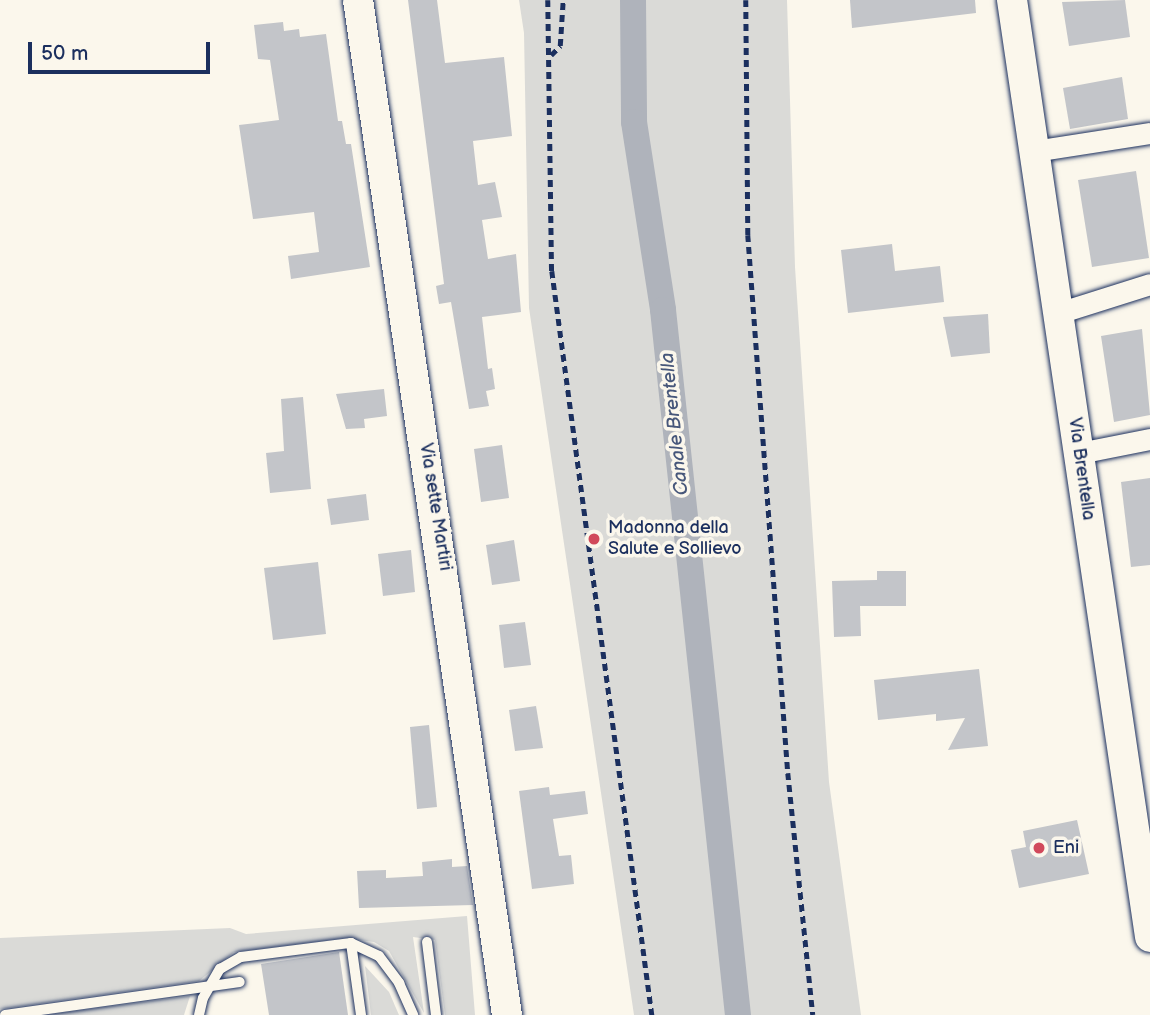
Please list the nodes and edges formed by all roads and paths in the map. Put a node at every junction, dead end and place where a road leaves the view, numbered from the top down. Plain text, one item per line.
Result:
1 (358, 0) edge
2 (548, 0) edge
3 (563, 0) edge
4 (746, 0) edge
5 (1012, 0) edge
6 (551, 56) junction
7 (1150, 133) edge
8 (1034, 151) junction
9 (1150, 284) edge
10 (1058, 313) junction
11 (1150, 439) edge
12 (1079, 453) junction
13 (1144, 863) edge
14 (1150, 937) edge
15 (427, 942) dead end
16 (351, 943) junction
17 (240, 982) dead end
18 (210, 987) junction
19 (5, 1015) edge
20 (199, 1015) edge
21 (361, 1015) edge
22 (413, 1015) edge
23 (436, 1015) edge
24 (507, 1015) edge
25 (652, 1015) edge
26 (813, 1015) edge

1 - 24 main road, Via sette Martiri
2 - 6 path
3 - 6 path
4 - 26 path
5 - 8 main road, Via Brentella
6 - 25 path
7 - 8 street
8 - 10 main road, Via Brentella
9 - 10 street
10 - 12 main road, Via Brentella
11 - 12 street
12 - 13 main road, Via Brentella
13 - 14 main road, Via Brentella
15 - 23 lane
16 - 18 lane
16 - 21 lane
16 - 22 lane
17 - 18 lane
18 - 19 lane
18 - 20 lane

